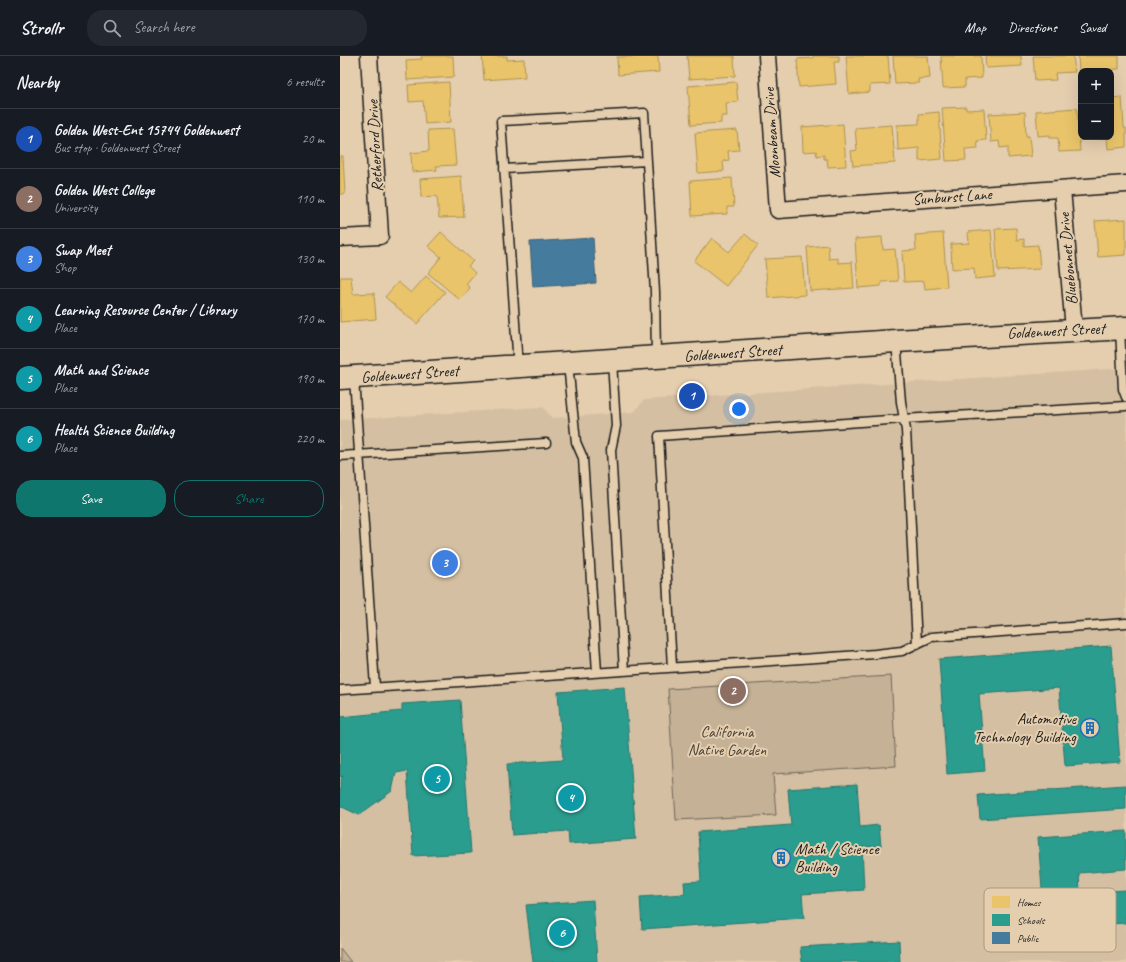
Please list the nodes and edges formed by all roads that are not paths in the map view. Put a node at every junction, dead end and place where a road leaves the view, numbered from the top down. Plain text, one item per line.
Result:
1 (369, 56) edge
2 (767, 56) edge
3 (647, 161) junction
4 (504, 169) junction
5 (1126, 184) edge
6 (1062, 189) junction
7 (778, 210) joint
8 (340, 238) edge
9 (1123, 328) edge
10 (1074, 330) junction
11 (896, 341) junction
12 (656, 358) junction
13 (612, 361) junction
14 (568, 363) junction
15 (518, 366) junction
16 (347, 378) edge
17 (1126, 397) edge
18 (1126, 406) edge
19 (903, 419) junction
20 (546, 443) dead end
21 (359, 455) junction
22 (340, 456) edge
23 (1126, 623) edge
24 (917, 644) junction
25 (672, 667) junction
26 (624, 671) junction
27 (597, 672) junction
28 (375, 687) junction
29 (340, 690) edge

1 - 8 street, Retherford Drive
2 - 7 street, Moonbeam Drive
3 - 4 lane
3 - 4 lane
3 - 12 lane
4 - 15 lane
5 - 6 street, Sunburst Lane
6 - 7 street, Sunburst Lane
6 - 10 street, Bluebonnet Drive
9 - 10 main road, Goldenwest Street
9 - 17 lane
10 - 11 main road, Goldenwest Street
11 - 12 main road, Goldenwest Street
11 - 19 lane
12 - 13 main road, Goldenwest Street
13 - 14 main road, Goldenwest Street
13 - 26 lane
14 - 15 main road, Goldenwest Street
14 - 27 lane
15 - 16 main road, Goldenwest Street
16 - 21 lane
18 - 19 lane
19 - 24 lane
19 - 25 lane
20 - 21 lane
21 - 22 lane
21 - 28 lane
23 - 24 lane
24 - 25 lane
25 - 26 lane
26 - 27 lane
27 - 28 lane
28 - 29 lane

